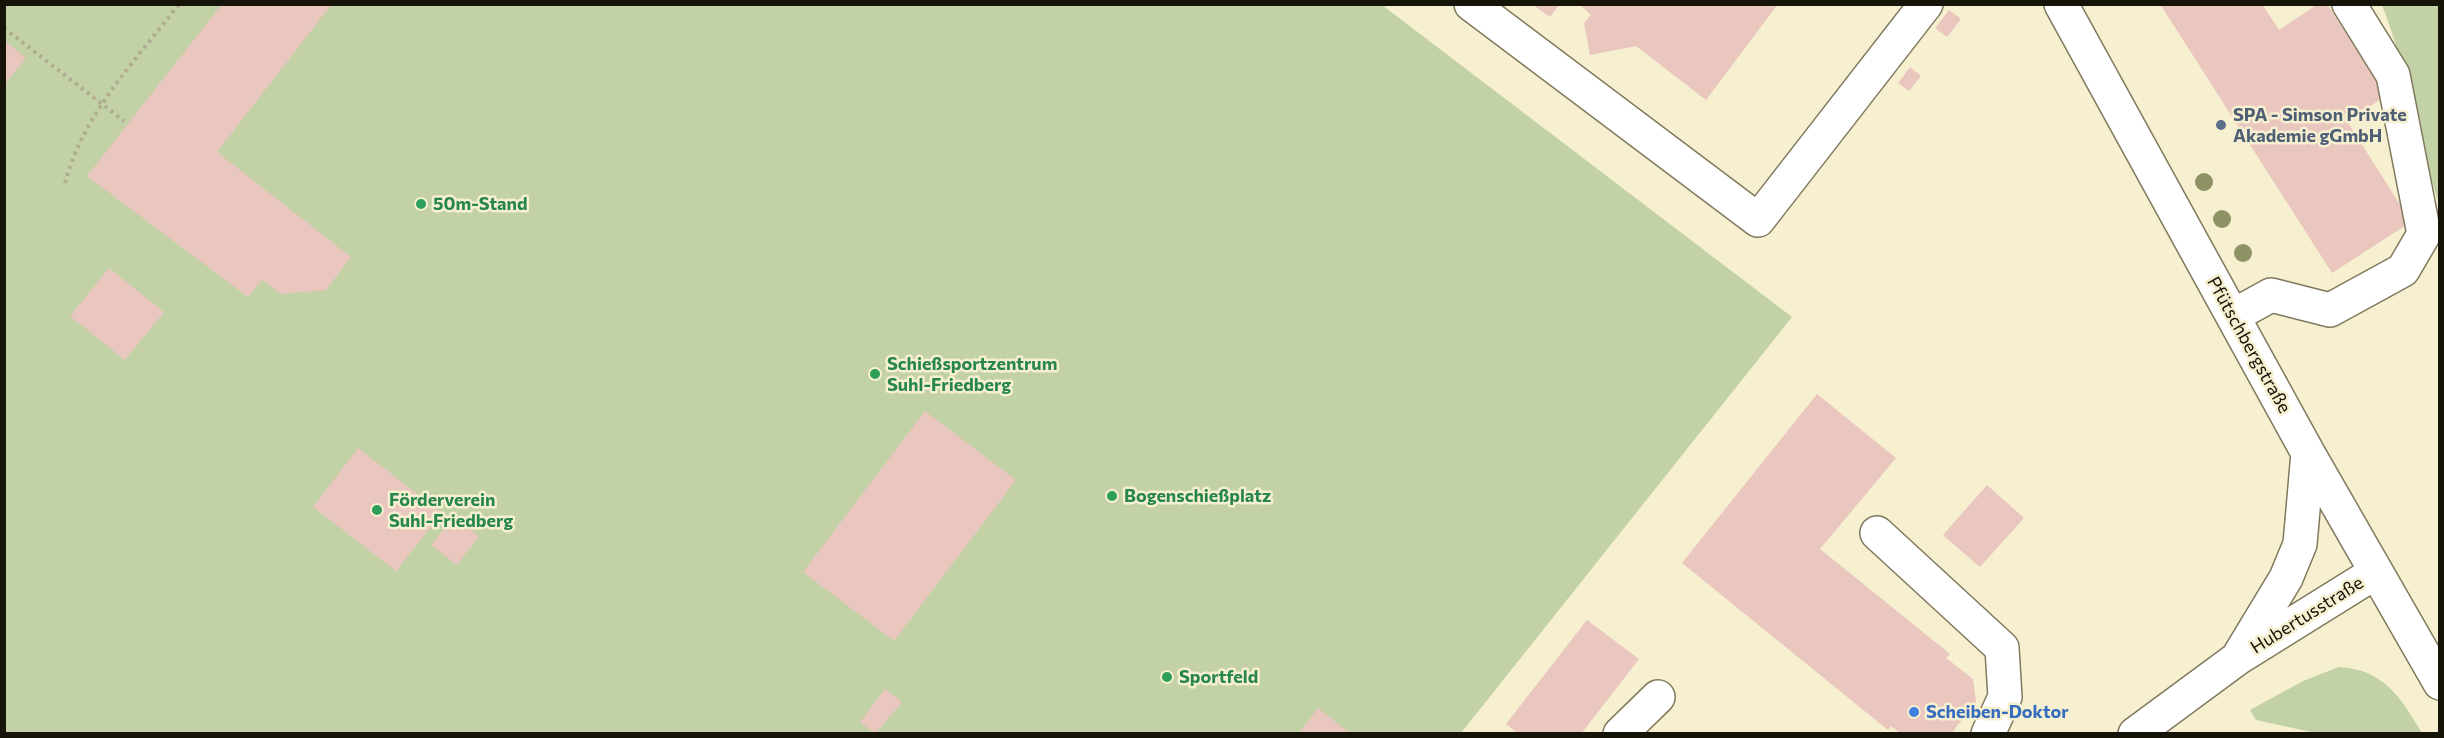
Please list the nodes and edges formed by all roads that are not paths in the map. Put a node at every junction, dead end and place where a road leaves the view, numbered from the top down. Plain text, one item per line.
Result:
1 (1471, 4) edge
2 (1926, 4) edge
3 (2061, 4) edge
4 (2349, 4) edge
5 (2233, 316) junction
6 (2308, 453) junction
7 (1877, 533) dead end
8 (2376, 572) junction
9 (2238, 658) junction
10 (2439, 683) edge
11 (1658, 697) dead end
12 (1620, 734) edge
13 (1988, 734) edge
14 (2135, 734) edge

1 - 2 street
3 - 5 street, Pfütschbergstraße
4 - 5 street
5 - 6 street, Pfütschbergstraße
6 - 8 street, Pfütschbergstraße
6 - 9 street, Hubertusstraße
7 - 13 street
8 - 9 street, Hubertusstraße
8 - 10 street, Pfütschbergstraße
9 - 14 street, Hubertusstraße
11 - 12 street

